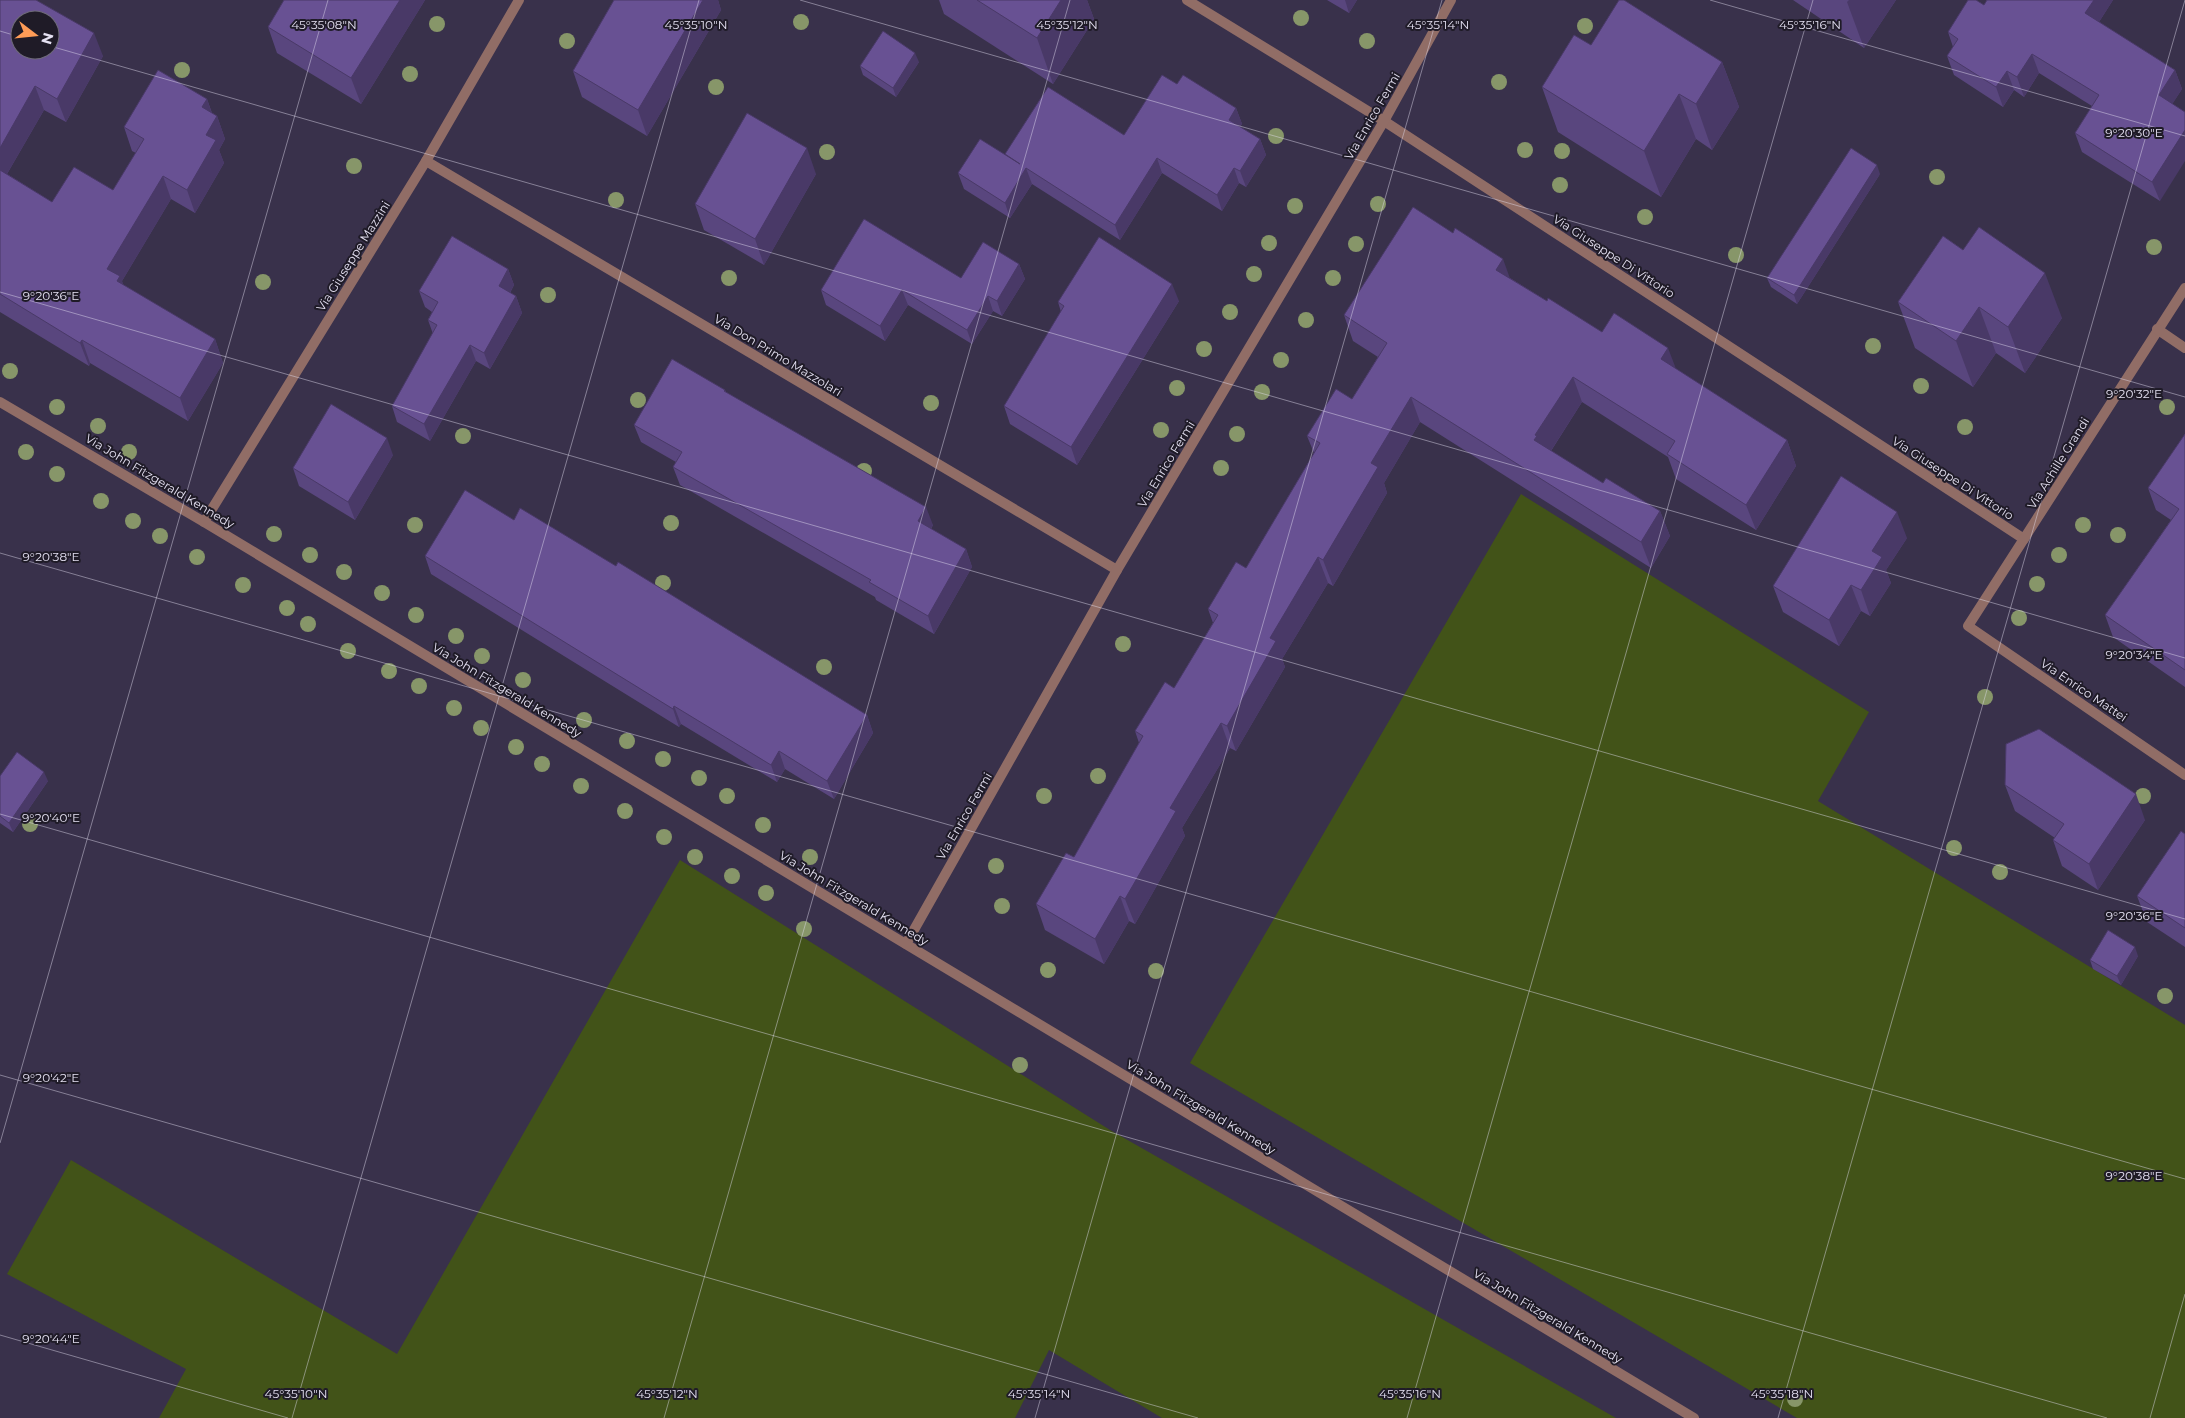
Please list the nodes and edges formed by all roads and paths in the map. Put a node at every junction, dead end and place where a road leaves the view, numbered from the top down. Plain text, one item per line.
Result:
1 (519, 0) edge
2 (1187, 0) edge
3 (1451, 0) edge
4 (1384, 121) junction
5 (426, 161) junction
6 (2185, 288) edge
7 (2157, 329) junction
8 (2185, 348) edge
9 (0, 402) edge
10 (204, 522) junction
11 (2024, 540) junction
12 (1117, 570) junction
13 (1968, 626) joint
14 (2185, 775) edge
15 (906, 944) junction
16 (1694, 1418) edge

1 - 5 street, Via Giuseppe Mazzini
2 - 4 street, Via Giuseppe Di Vittorio
3 - 4 street, Via Enrico Fermi
4 - 11 street, Via Giuseppe Di Vittorio
4 - 12 street, Via Enrico Fermi
5 - 10 street, Via Giuseppe Mazzini
5 - 12 street, Via Don Primo Mazzolari
6 - 7 street, Via Achille Grandi
7 - 8 street
7 - 11 street, Via Achille Grandi
9 - 10 street, Via John Fitzgerald Kennedy
10 - 15 street, Via John Fitzgerald Kennedy
11 - 13 street, Via Achille Grandi
12 - 15 street, Via Enrico Fermi
13 - 14 street, Via Enrico Mattei
15 - 16 street, Via John Fitzgerald Kennedy

